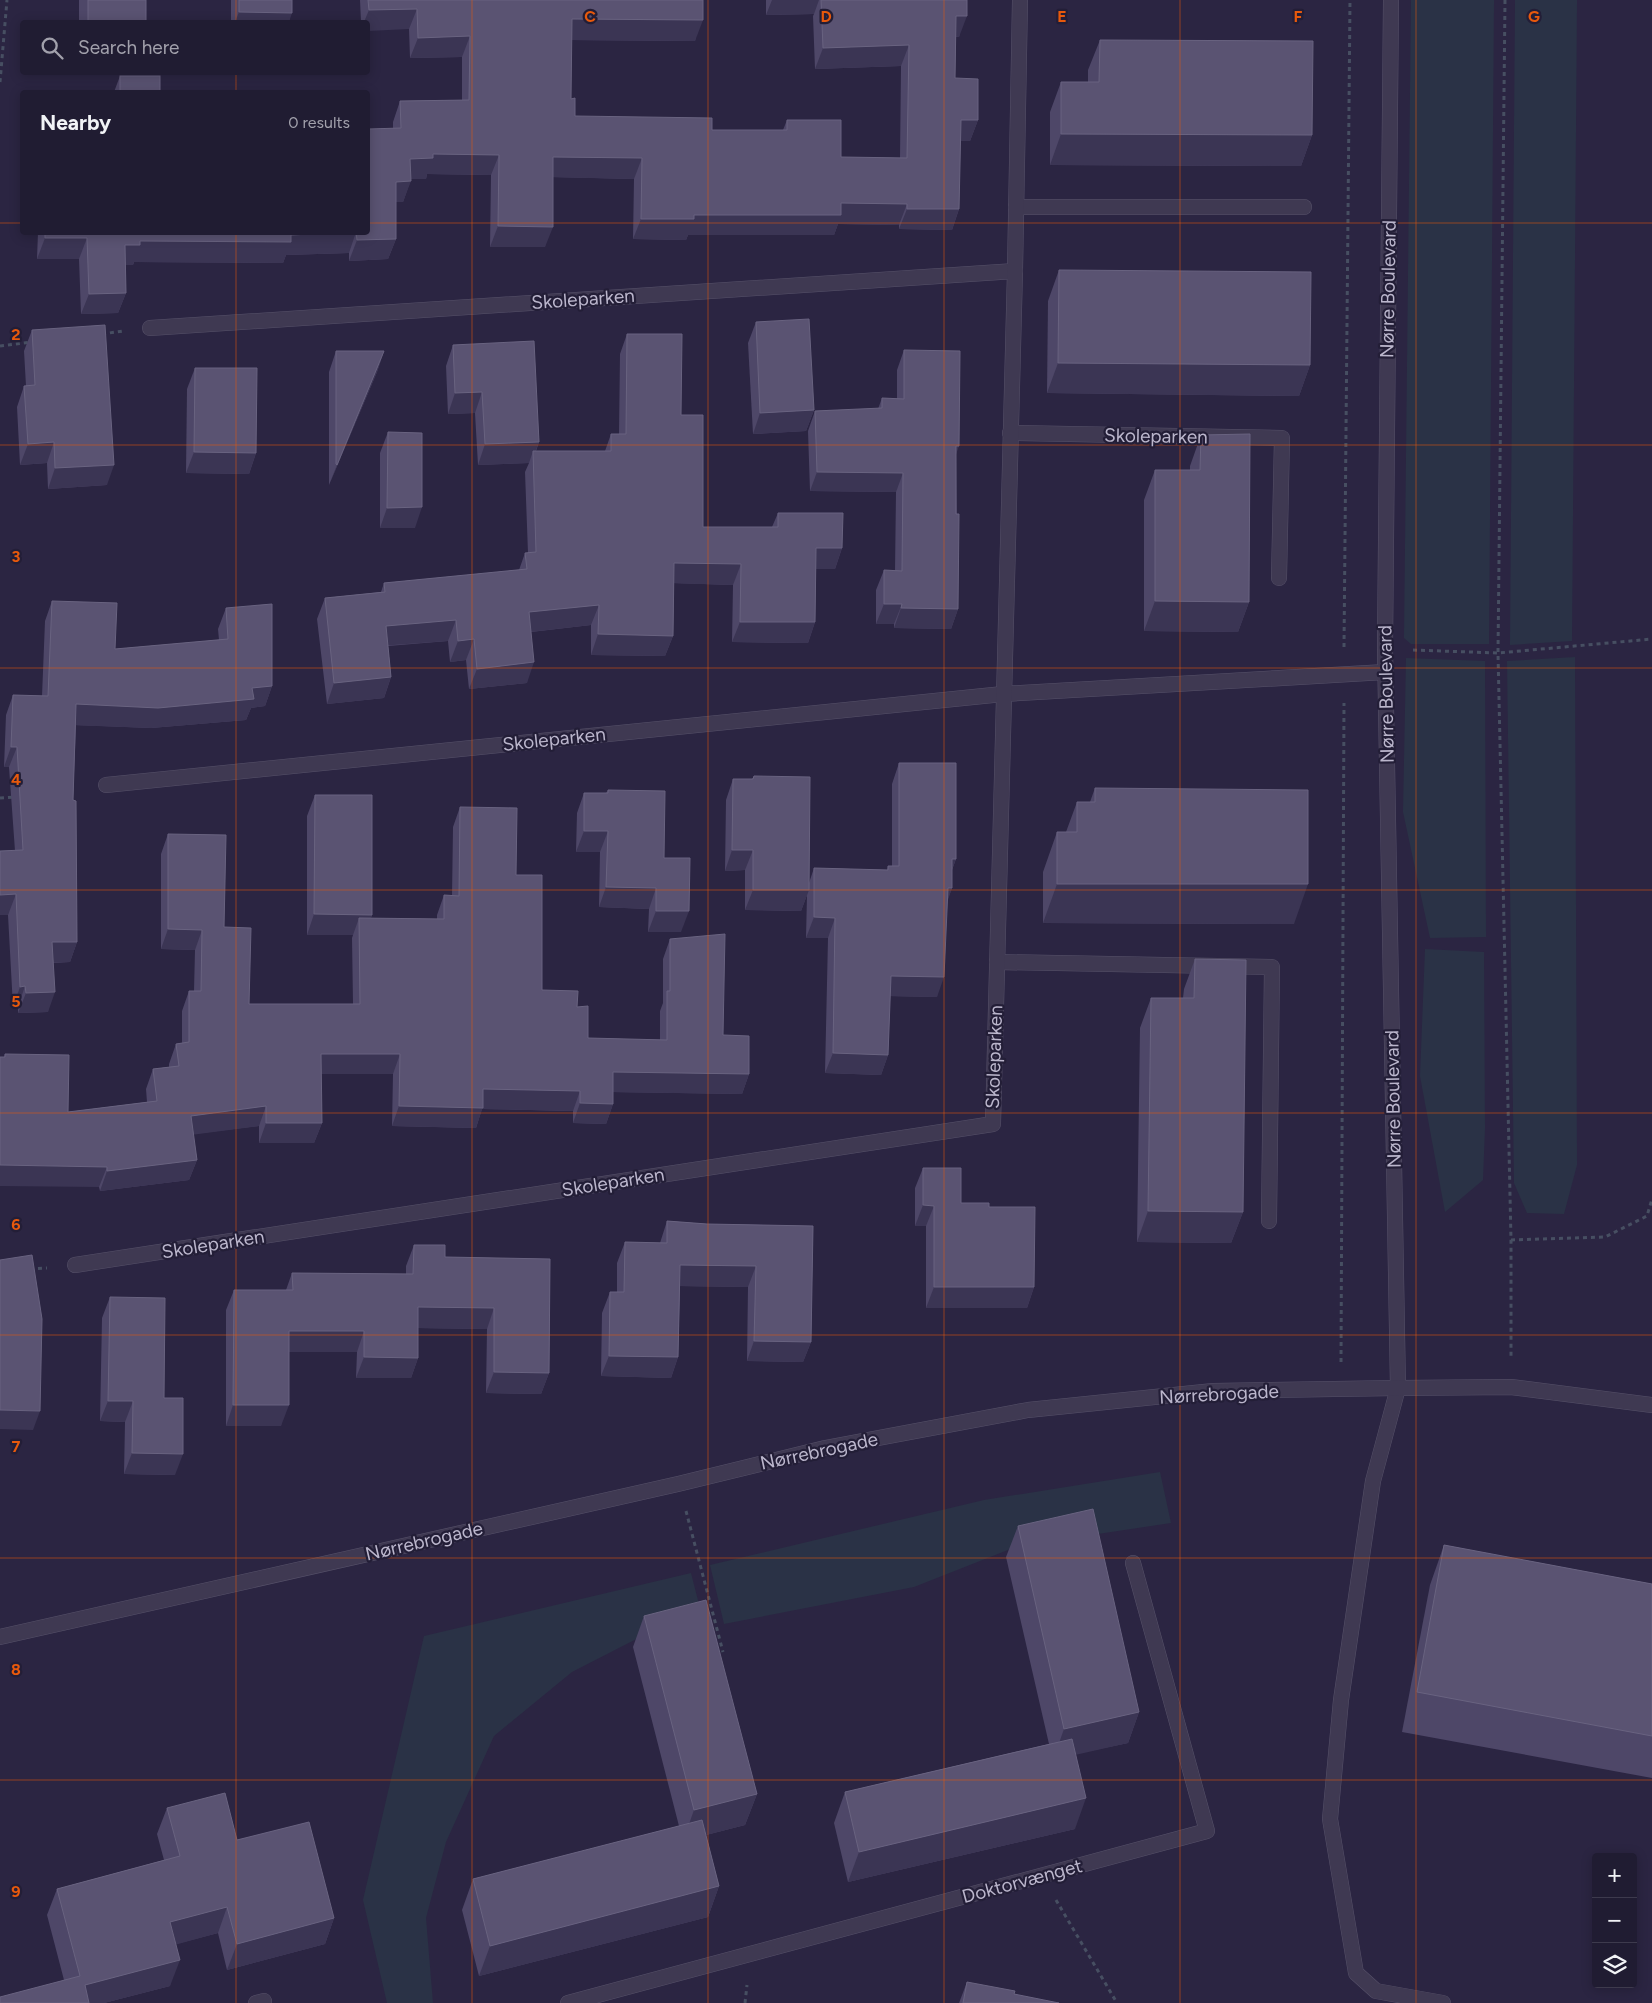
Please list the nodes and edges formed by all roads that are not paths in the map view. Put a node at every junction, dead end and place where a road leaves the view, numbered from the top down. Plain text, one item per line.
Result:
1 (1020, 0) edge
2 (1391, 0) edge
3 (1016, 207) junction
4 (1304, 207) dead end
5 (1015, 270) junction
6 (150, 328) road end
7 (1010, 433) junction
8 (1279, 578) dead end
9 (1385, 672) junction
10 (1004, 694) junction
11 (106, 785) dead end
12 (997, 962) junction
13 (1268, 1221) dead end
14 (74, 1265) road end
15 (1398, 1388) junction
16 (1652, 1405) edge
17 (1134, 1563) dead end
18 (0, 1637) edge
19 (568, 2003) edge
20 (1444, 2003) edge

1 - 3 street, Skoleparken
2 - 9 street, Nørre Boulevard
3 - 4 street
3 - 5 street, Skoleparken
5 - 6 street, Skoleparken
5 - 7 street, Skoleparken
7 - 8 street, Skoleparken
7 - 10 street, Skoleparken
9 - 10 street, Skoleparken
9 - 15 street, Nørre Boulevard
10 - 11 street, Skoleparken
10 - 12 street, Skoleparken
12 - 13 street
12 - 14 street, Skoleparken
15 - 16 street, Nørrebrogade
15 - 18 street, Nørrebrogade
15 - 20 street, Nørre Boulevard
17 - 19 street, Doktorvænget

